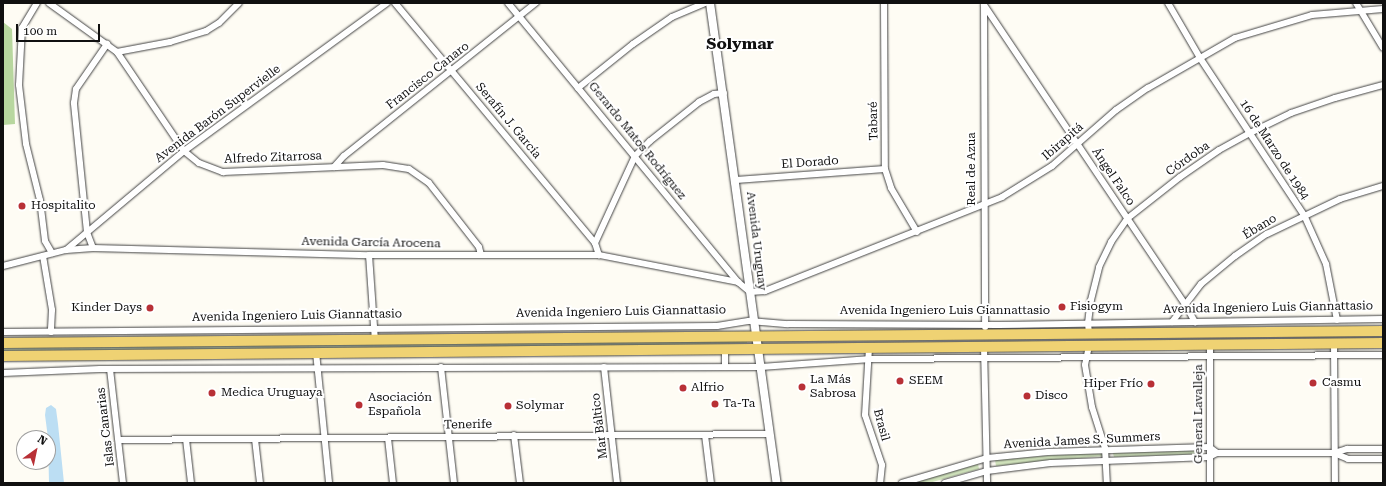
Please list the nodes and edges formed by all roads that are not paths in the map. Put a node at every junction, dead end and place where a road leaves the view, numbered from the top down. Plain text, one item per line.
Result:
1 (37, 3) edge
2 (49, 3) edge
3 (239, 3) edge
4 (387, 3) edge
5 (395, 3) edge
6 (508, 3) edge
7 (536, 3) edge
8 (705, 3) edge
9 (710, 3) edge
10 (884, 3) edge
11 (1168, 3) edge
12 (1356, 3) edge
13 (984, 4) edge
14 (1360, 9) junction
15 (1383, 9) edge
16 (519, 17) junction
17 (107, 44) junction
18 (1383, 48) edge
19 (117, 52) junction
20 (1200, 58) junction
21 (453, 72) junction
22 (1383, 85) edge
23 (578, 88) junction
24 (724, 93) junction
25 (1250, 133) junction
26 (1077, 144) junction
27 (184, 151) junction
28 (635, 156) junction
29 (334, 167) junction
30 (885, 169) junction
31 (736, 180) junction
32 (1383, 186) edge
33 (983, 206) junction
34 (1304, 215) junction
35 (1128, 218) junction
36 (88, 232) junction
37 (917, 232) junction
38 (595, 243) junction
39 (93, 248) junction
40 (66, 250) junction
41 (52, 253) junction
42 (369, 255) junction
43 (481, 255) junction
44 (599, 255) junction
45 (43, 256) junction
46 (3, 266) edge
47 (738, 282) junction
48 (750, 292) junction
49 (1185, 304) junction
50 (1383, 319) edge
51 (1337, 320) junction
52 (754, 321) junction
53 (1172, 322) junction
54 (1194, 322) junction
55 (374, 328) junction
56 (1088, 328) junction
57 (985, 330) junction
58 (1383, 331) edge
59 (3, 332) edge
60 (51, 332) junction
61 (757, 337) junction
62 (375, 340) junction
63 (3, 343) edge
64 (1334, 343) junction
65 (1383, 343) edge
66 (1210, 344) junction
67 (1089, 346) junction
68 (984, 347) junction
69 (725, 348) junction
70 (870, 348) junction
71 (758, 349) junction
72 (316, 352) junction
73 (1334, 355) junction
74 (1383, 355) edge
75 (3, 356) edge
76 (1086, 356) junction
77 (1210, 356) junction
78 (985, 358) junction
79 (871, 359) junction
80 (725, 366) junction
81 (604, 367) junction
82 (761, 367) junction
83 (441, 368) junction
84 (110, 369) junction
85 (318, 370) junction
86 (3, 373) edge
87 (770, 434) junction
88 (514, 435) junction
89 (612, 435) junction
90 (705, 435) junction
91 (449, 436) junction
92 (324, 438) junction
93 (388, 438) junction
94 (186, 439) junction
95 (255, 439) junction
96 (119, 440) junction
97 (1209, 447) junction
98 (1105, 448) junction
99 (1383, 449) edge
100 (1217, 452) junction
101 (1334, 453) junction
102 (1209, 457) junction
103 (987, 458) junction
104 (1383, 459) edge
105 (1106, 460) junction
106 (987, 471) junction
107 (123, 483) edge
108 (191, 483) edge
109 (260, 483) edge
110 (329, 483) edge
111 (393, 483) edge
112 (454, 483) edge
113 (520, 483) edge
114 (617, 483) edge
115 (711, 483) edge
116 (776, 483) edge
117 (880, 483) edge
118 (902, 483) edge
119 (945, 483) edge
120 (987, 483) edge
121 (1107, 483) edge
122 (1210, 483) edge
123 (1335, 483) edge

1 - 41 street
2 - 17 street, Alfredo Zitarrosa
3 - 19 street
4 - 27 street, Avenida Barón Supervielle
5 - 21 street, Serafín J. García
6 - 16 street, Gerardo Matos Rodríguez
7 - 16 street, Francisco Canaro
8 - 23 street
9 - 24 street, Avenida Uruguay
10 - 30 street, Tabaré
11 - 20 street, 16 de Marzo de 1984
12 - 14 street
13 - 26 street, Ángel Falco
13 - 33 street, Real de Azua
14 - 15 street, Ibirapitá
14 - 18 street
14 - 20 street, Ibirapitá
16 - 21 street, Francisco Canaro
16 - 23 street, Gerardo Matos Rodríguez
17 - 19 street, Alfredo Zitarrosa
17 - 36 street
19 - 27 street, Alfredo Zitarrosa
20 - 25 street, 16 de Marzo de 1984
20 - 26 street, Ibirapitá
21 - 29 street, Francisco Canaro
21 - 38 street, Serafín J. García
22 - 25 street, Córdoba
23 - 28 street, Gerardo Matos Rodríguez
24 - 28 street
24 - 31 street, Avenida Uruguay
25 - 34 street, 16 de Marzo de 1984
25 - 35 street, Córdoba
26 - 33 street, Ibirapitá
26 - 35 street, Ángel Falco
27 - 29 street, Alfredo Zitarrosa
27 - 36 street, Avenida Barón Supervielle
28 - 38 street
28 - 47 street, Gerardo Matos Rodríguez
29 - 43 street, Alfredo Zitarrosa
30 - 31 street, El Dorado
30 - 37 street, Tabaré
31 - 48 street, Avenida Uruguay
32 - 34 street, Ébano
33 - 37 street, Ibirapitá
33 - 57 street, Real de Azua
34 - 49 street, Ébano
34 - 51 street, 16 de Marzo de 1984
35 - 49 street, Ángel Falco
35 - 56 street, Córdoba
36 - 39 street
36 - 40 street, Avenida Barón Supervielle
37 - 48 street, Ibirapitá
38 - 44 street, Serafín J. García
39 - 40 street, Avenida García Arocena
39 - 42 street, Avenida García Arocena
40 - 41 street, Avenida García Arocena
41 - 45 street, Avenida García Arocena
42 - 43 street, Avenida García Arocena
42 - 55 street
43 - 44 street, Avenida García Arocena
44 - 47 street, Avenida García Arocena
45 - 46 street, Avenida García Arocena
45 - 60 street
47 - 48 street, Gerardo Matos Rodríguez
48 - 52 street, Avenida Uruguay
49 - 53 street, Ébano
49 - 54 street, Ángel Falco
50 - 51 street, Avenida Ingeniero Luis Giannattasio
51 - 54 street, Avenida Ingeniero Luis Giannattasio
52 - 55 street, Avenida Ingeniero Luis Giannattasio
52 - 57 street, Avenida Ingeniero Luis Giannattasio
52 - 61 street, Avenida Uruguay
53 - 54 street, Avenida Ingeniero Luis Giannattasio
53 - 56 street, Avenida Ingeniero Luis Giannattasio
55 - 60 street, Avenida Ingeniero Luis Giannattasio
55 - 62 street
56 - 57 main road, Avenida Ingeniero Luis Giannattasio
56 - 58 main road, Avenida Ingeniero Luis Giannattasio
57 - 61 main road, Avenida Ingeniero Luis Giannattasio
59 - 60 street, Avenida Ingeniero Luis Giannattasio
61 - 62 main road, Avenida Ingeniero Luis Giannattasio
61 - 71 street, Avenida Uruguay
62 - 63 main road, Avenida Ingeniero Luis Giannattasio
64 - 65 main road
64 - 66 main road
64 - 73 street
66 - 67 main road
66 - 77 street, General Lavalleja
67 - 68 main road
67 - 76 street
68 - 70 main road
68 - 78 street
69 - 71 main road
69 - 72 main road
69 - 80 street
70 - 71 main road
70 - 79 street, Brasil
71 - 82 street, Avenida Uruguay
72 - 75 main road
72 - 85 street
73 - 74 street
73 - 77 street
73 - 101 street
76 - 77 street
76 - 78 street
76 - 98 street
77 - 97 street, General Lavalleja
78 - 79 street
78 - 103 street
79 - 82 street
79 - 117 street, Brasil
80 - 81 street
80 - 82 street
81 - 83 street
81 - 89 street, Mar Báltico
82 - 87 street, Avenida Uruguay
83 - 85 street
83 - 91 street
84 - 85 street
84 - 86 street
84 - 96 street, Islas Canarias
85 - 92 street
87 - 90 street, Tenerife
87 - 116 street, Avenida Uruguay
88 - 89 street, Tenerife
88 - 91 street, Tenerife
88 - 113 street
89 - 90 street, Tenerife
89 - 114 street, Mar Báltico
90 - 115 street
91 - 93 street, Tenerife
91 - 112 street
92 - 93 street, Tenerife
92 - 95 street, Tenerife
92 - 110 street
93 - 111 street
94 - 95 street, Tenerife
94 - 96 street, Tenerife
94 - 108 street
95 - 109 street
96 - 107 street, Islas Canarias
97 - 98 street, Avenida James S. Summers
97 - 100 street
97 - 102 street, General Lavalleja
98 - 103 street, Avenida James S. Summers
98 - 105 street
99 - 101 street
100 - 101 street
100 - 102 street
101 - 104 street
101 - 123 street
102 - 105 street, Avenida James S. Summers
102 - 122 street, General Lavalleja
103 - 106 street
103 - 118 street, Avenida James S. Summers
105 - 106 street, Avenida James S. Summers
105 - 121 street
106 - 119 street, Avenida James S. Summers
106 - 120 street

